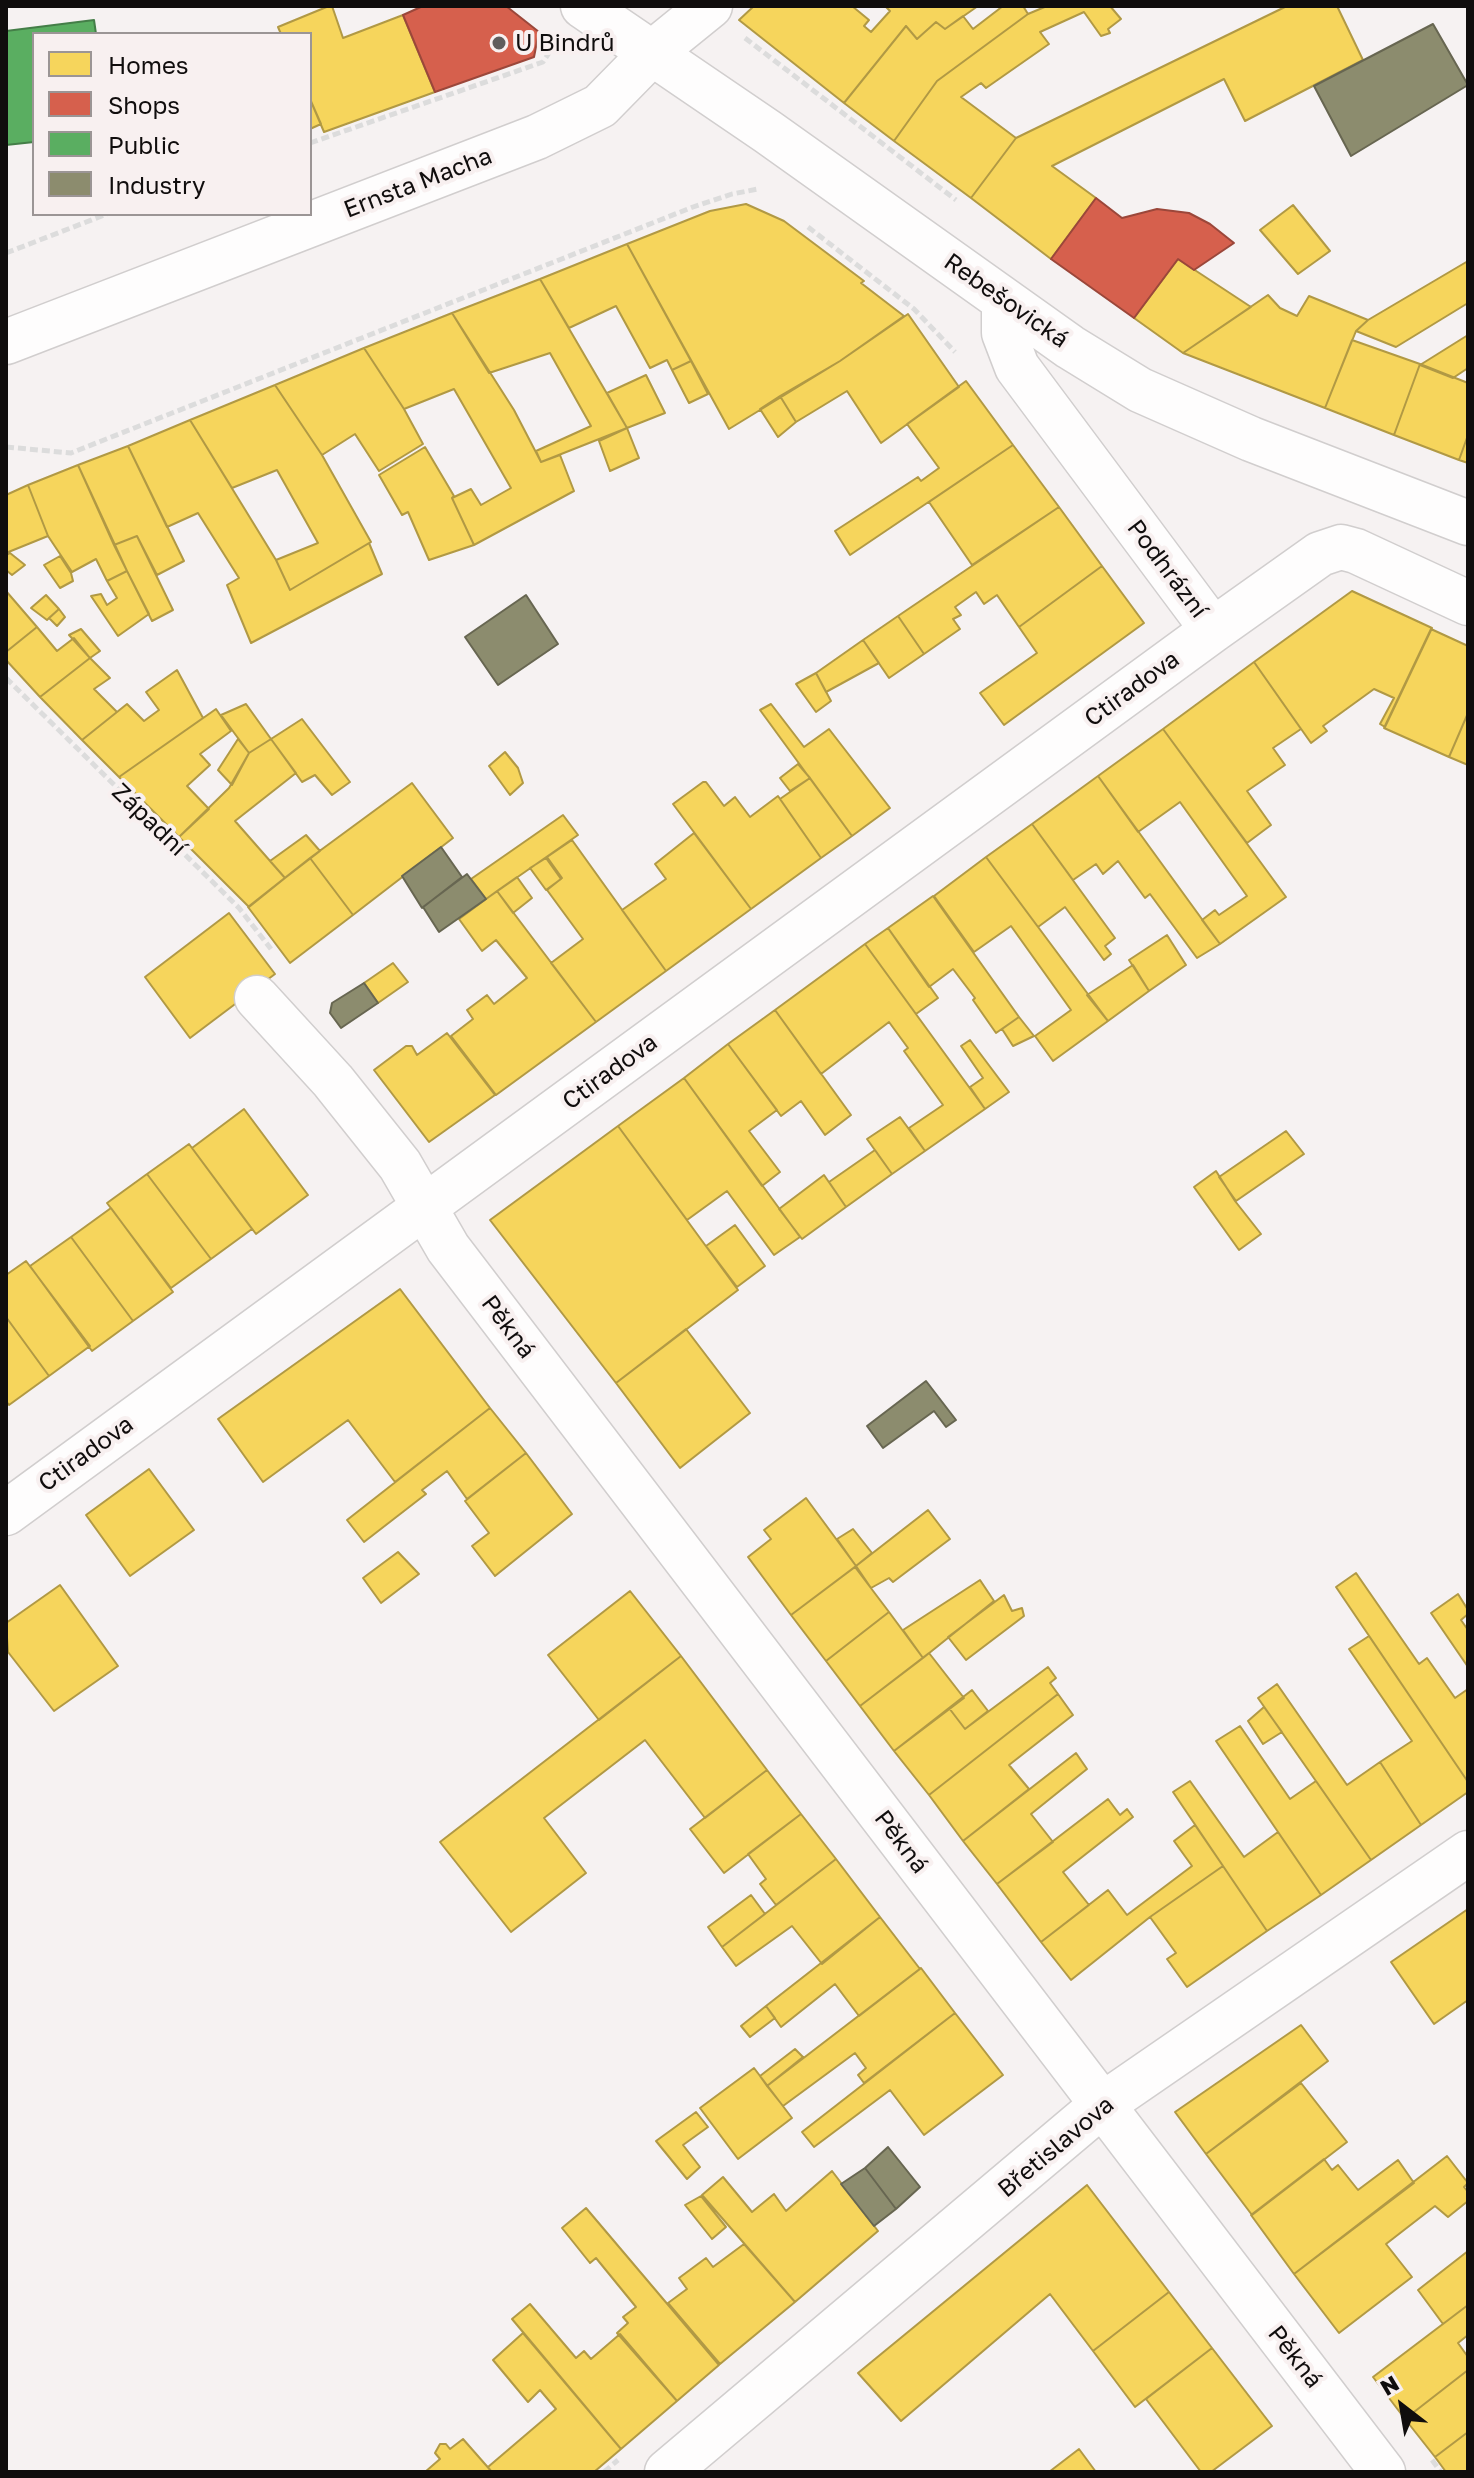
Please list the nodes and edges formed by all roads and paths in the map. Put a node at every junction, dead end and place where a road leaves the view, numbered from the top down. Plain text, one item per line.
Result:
1 (709, 7) edge
2 (568, 20) edge
3 (554, 47) junction
4 (652, 53) junction
5 (620, 87) junction
6 (312, 142) edge
7 (749, 181) dead end
8 (758, 189) junction
9 (770, 198) dead end
10 (966, 207) dead end
11 (102, 216) edge
12 (807, 226) dead end
13 (6, 253) edge
14 (1004, 301) junction
15 (6, 342) edge
16 (956, 353) dead end
17 (6, 447) edge
18 (1468, 523) edge
19 (1468, 603) edge
20 (1213, 630) junction
21 (6, 678) edge
22 (276, 955) dead end
23 (257, 998) dead end
24 (424, 1208) junction
25 (6, 1513) edge
26 (1468, 1853) edge
27 (1102, 2105) junction
28 (667, 2472) edge
29 (1383, 2472) edge

1 - 4 street, Ernsta Macha
1 - 10 path
2 - 3 path
2 - 4 street, Rebešovická
3 - 5 path
3 - 6 path
4 - 5 street, Ernsta Macha
4 - 14 street, Rebešovická
5 - 15 street, Ernsta Macha
7 - 8 path
8 - 9 path
8 - 17 path
11 - 13 path
12 - 16 path
14 - 18 street, Rebešovická
14 - 20 street, Podhrázní
19 - 20 street, Podhrázní
20 - 24 street, Ctiradova
21 - 22 path, Západní
23 - 24 street
24 - 25 street, Ctiradova
24 - 27 street, Pěkná
26 - 27 street, Břetislavova
27 - 28 street, Břetislavova
27 - 29 street, Pěkná

